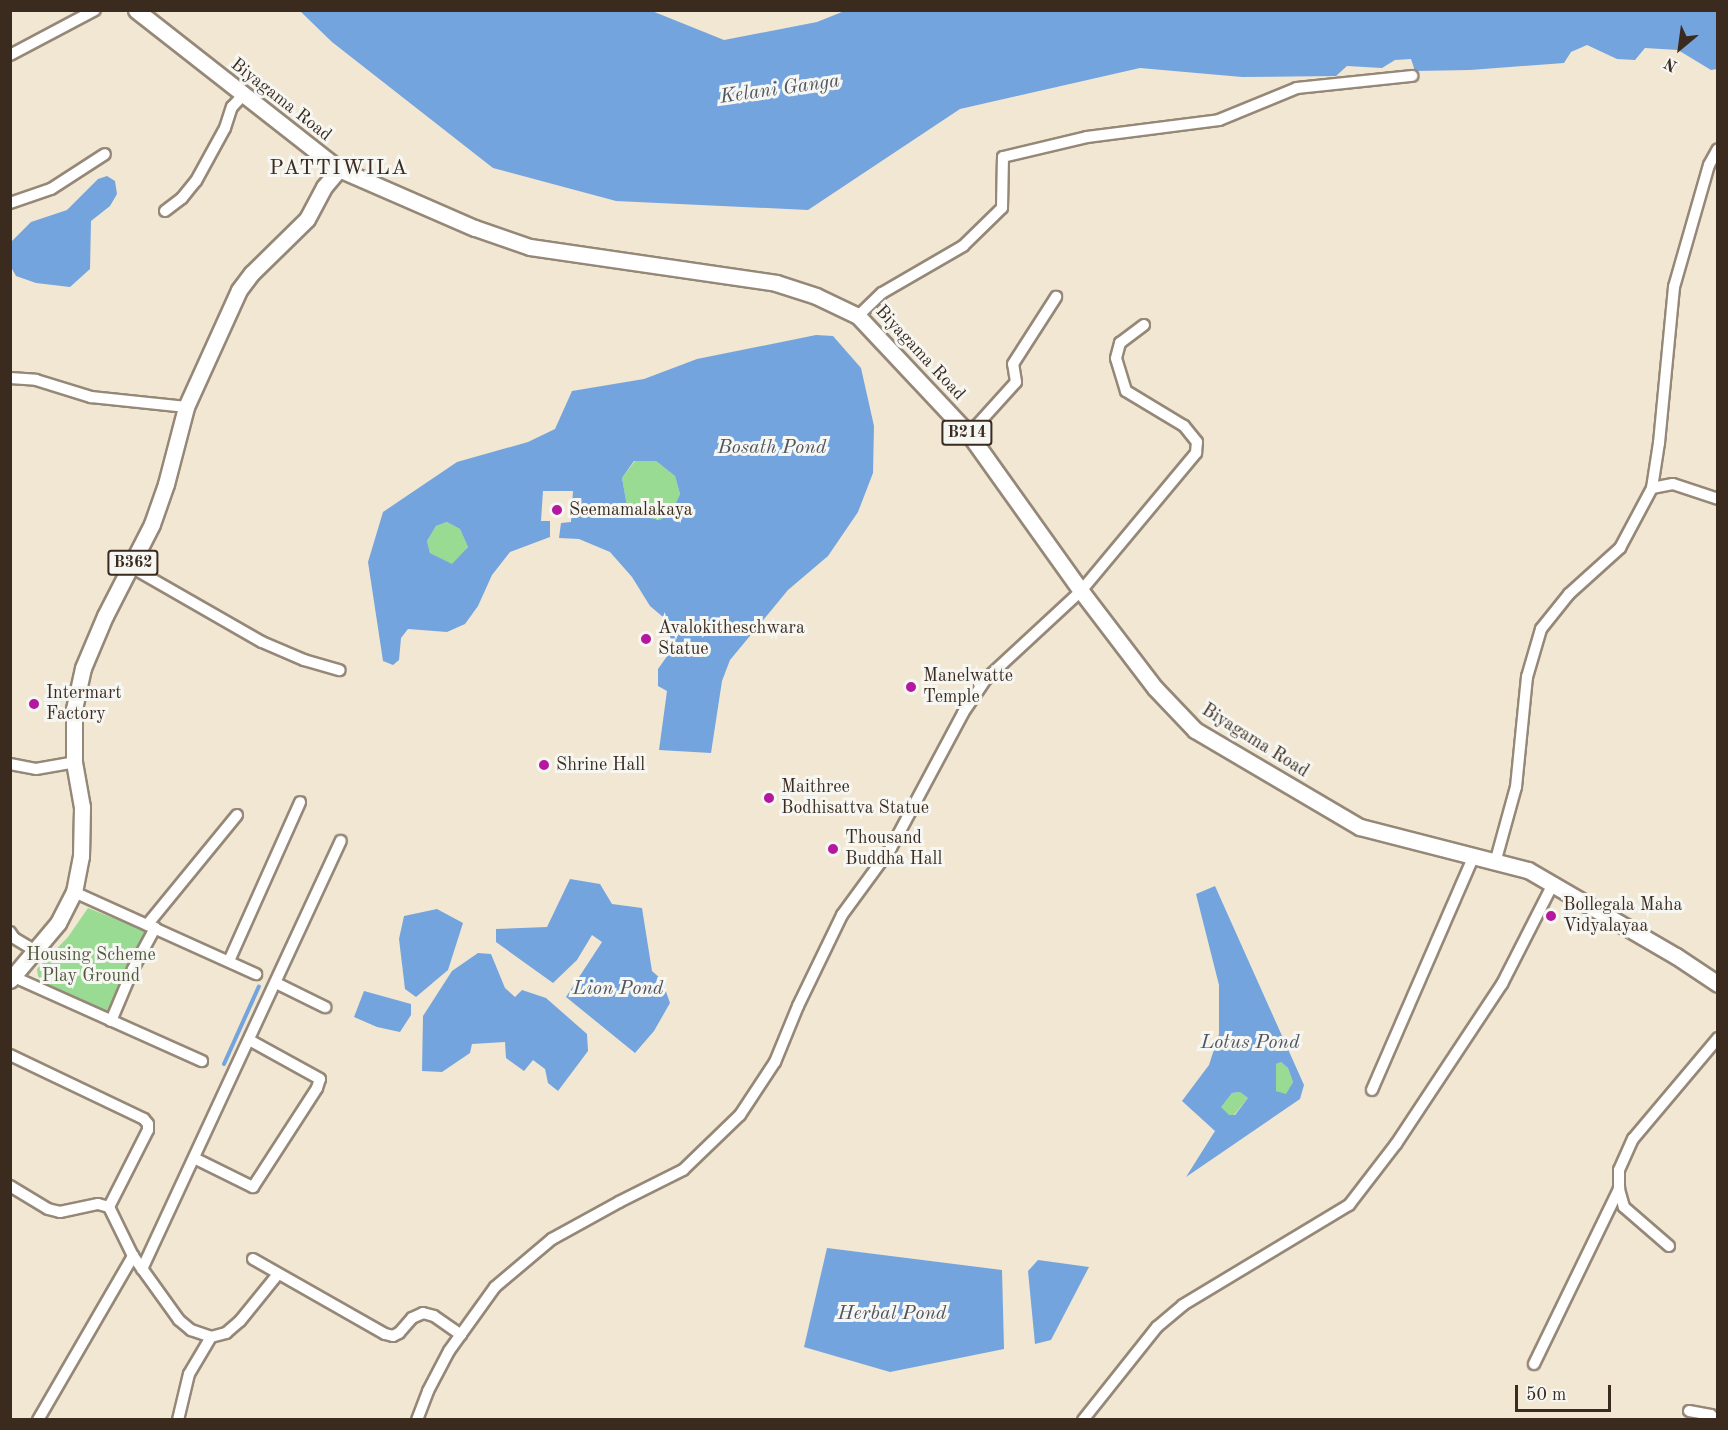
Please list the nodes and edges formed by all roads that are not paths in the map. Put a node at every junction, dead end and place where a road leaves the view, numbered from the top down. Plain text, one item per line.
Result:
1 (95, 10) edge
2 (136, 10) edge
3 (10, 55) edge
4 (1412, 76) dead end
5 (244, 94) junction
6 (1718, 149) edge
7 (105, 154) dead end
8 (339, 169) junction
9 (10, 203) edge
10 (165, 211) dead end
11 (1056, 297) dead end
12 (858, 316) junction
13 (1144, 325) dead end
14 (10, 378) edge
15 (186, 407) junction
16 (969, 434) junction
17 (1652, 488) junction
18 (1718, 499) edge
19 (131, 567) junction
20 (1081, 591) junction
21 (340, 670) dead end
22 (74, 762) junction
23 (10, 764) edge
24 (300, 802) dead end
25 (237, 815) dead end
26 (341, 841) dead end
27 (1473, 858) junction
28 (1495, 863) junction
29 (1553, 884) junction
30 (74, 892) junction
31 (151, 927) junction
32 (10, 932) edge
33 (36, 951) junction
34 (229, 961) junction
35 (256, 974) dead end
36 (12, 978) edge
37 (276, 983) junction
38 (1718, 984) edge
39 (326, 1006) dead end
40 (111, 1021) junction
41 (1718, 1038) edge
42 (249, 1040) junction
43 (10, 1055) edge
44 (202, 1061) dead end
45 (1372, 1090) dead end
46 (194, 1158) junction
47 (10, 1186) edge
48 (1619, 1189) junction
49 (109, 1207) junction
50 (1669, 1246) dead end
51 (133, 1256) junction
52 (253, 1259) dead end
53 (142, 1269) junction
54 (278, 1274) junction
55 (461, 1335) junction
56 (211, 1337) junction
57 (1534, 1364) dead end
58 (1689, 1411) dead end
59 (38, 1419) edge
60 (178, 1419) edge
61 (417, 1419) edge
62 (1083, 1419) edge
63 (1716, 1419) edge

1 - 3 street
2 - 5 main road, Biyagama Road / B214
4 - 12 street
5 - 8 main road, Biyagama Road / B214
5 - 10 street
6 - 17 street
7 - 9 street
8 - 12 main road, Biyagama Road / B214
8 - 15 main road, B362
11 - 16 street
12 - 16 main road, Biyagama Road / B214
13 - 20 street
14 - 15 street
15 - 19 main road, B362
16 - 20 main road, Biyagama Road / B214
17 - 18 street
17 - 28 street
19 - 21 street
19 - 22 main road, B362
20 - 27 main road, Biyagama Road / B214
20 - 55 street
22 - 23 street
22 - 30 main road, B362
24 - 34 street
25 - 31 street
26 - 37 street
27 - 28 main road, Biyagama Road / B214
27 - 45 street
28 - 29 main road, Biyagama Road / B214
29 - 38 main road, Biyagama Road / B214
29 - 62 street
30 - 31 street
30 - 33 main road, B362
31 - 34 street
31 - 40 street
32 - 33 street
33 - 36 main road, B362
34 - 35 street
36 - 40 street
37 - 39 street
37 - 42 street
40 - 44 street
41 - 48 street
42 - 46 street
42 - 46 street
43 - 49 street
46 - 53 street
47 - 49 street
48 - 50 street
48 - 57 street
49 - 51 street
51 - 53 street
51 - 59 street
52 - 54 street
53 - 56 street
54 - 55 street
54 - 56 street
55 - 61 street
56 - 60 street
58 - 63 street

